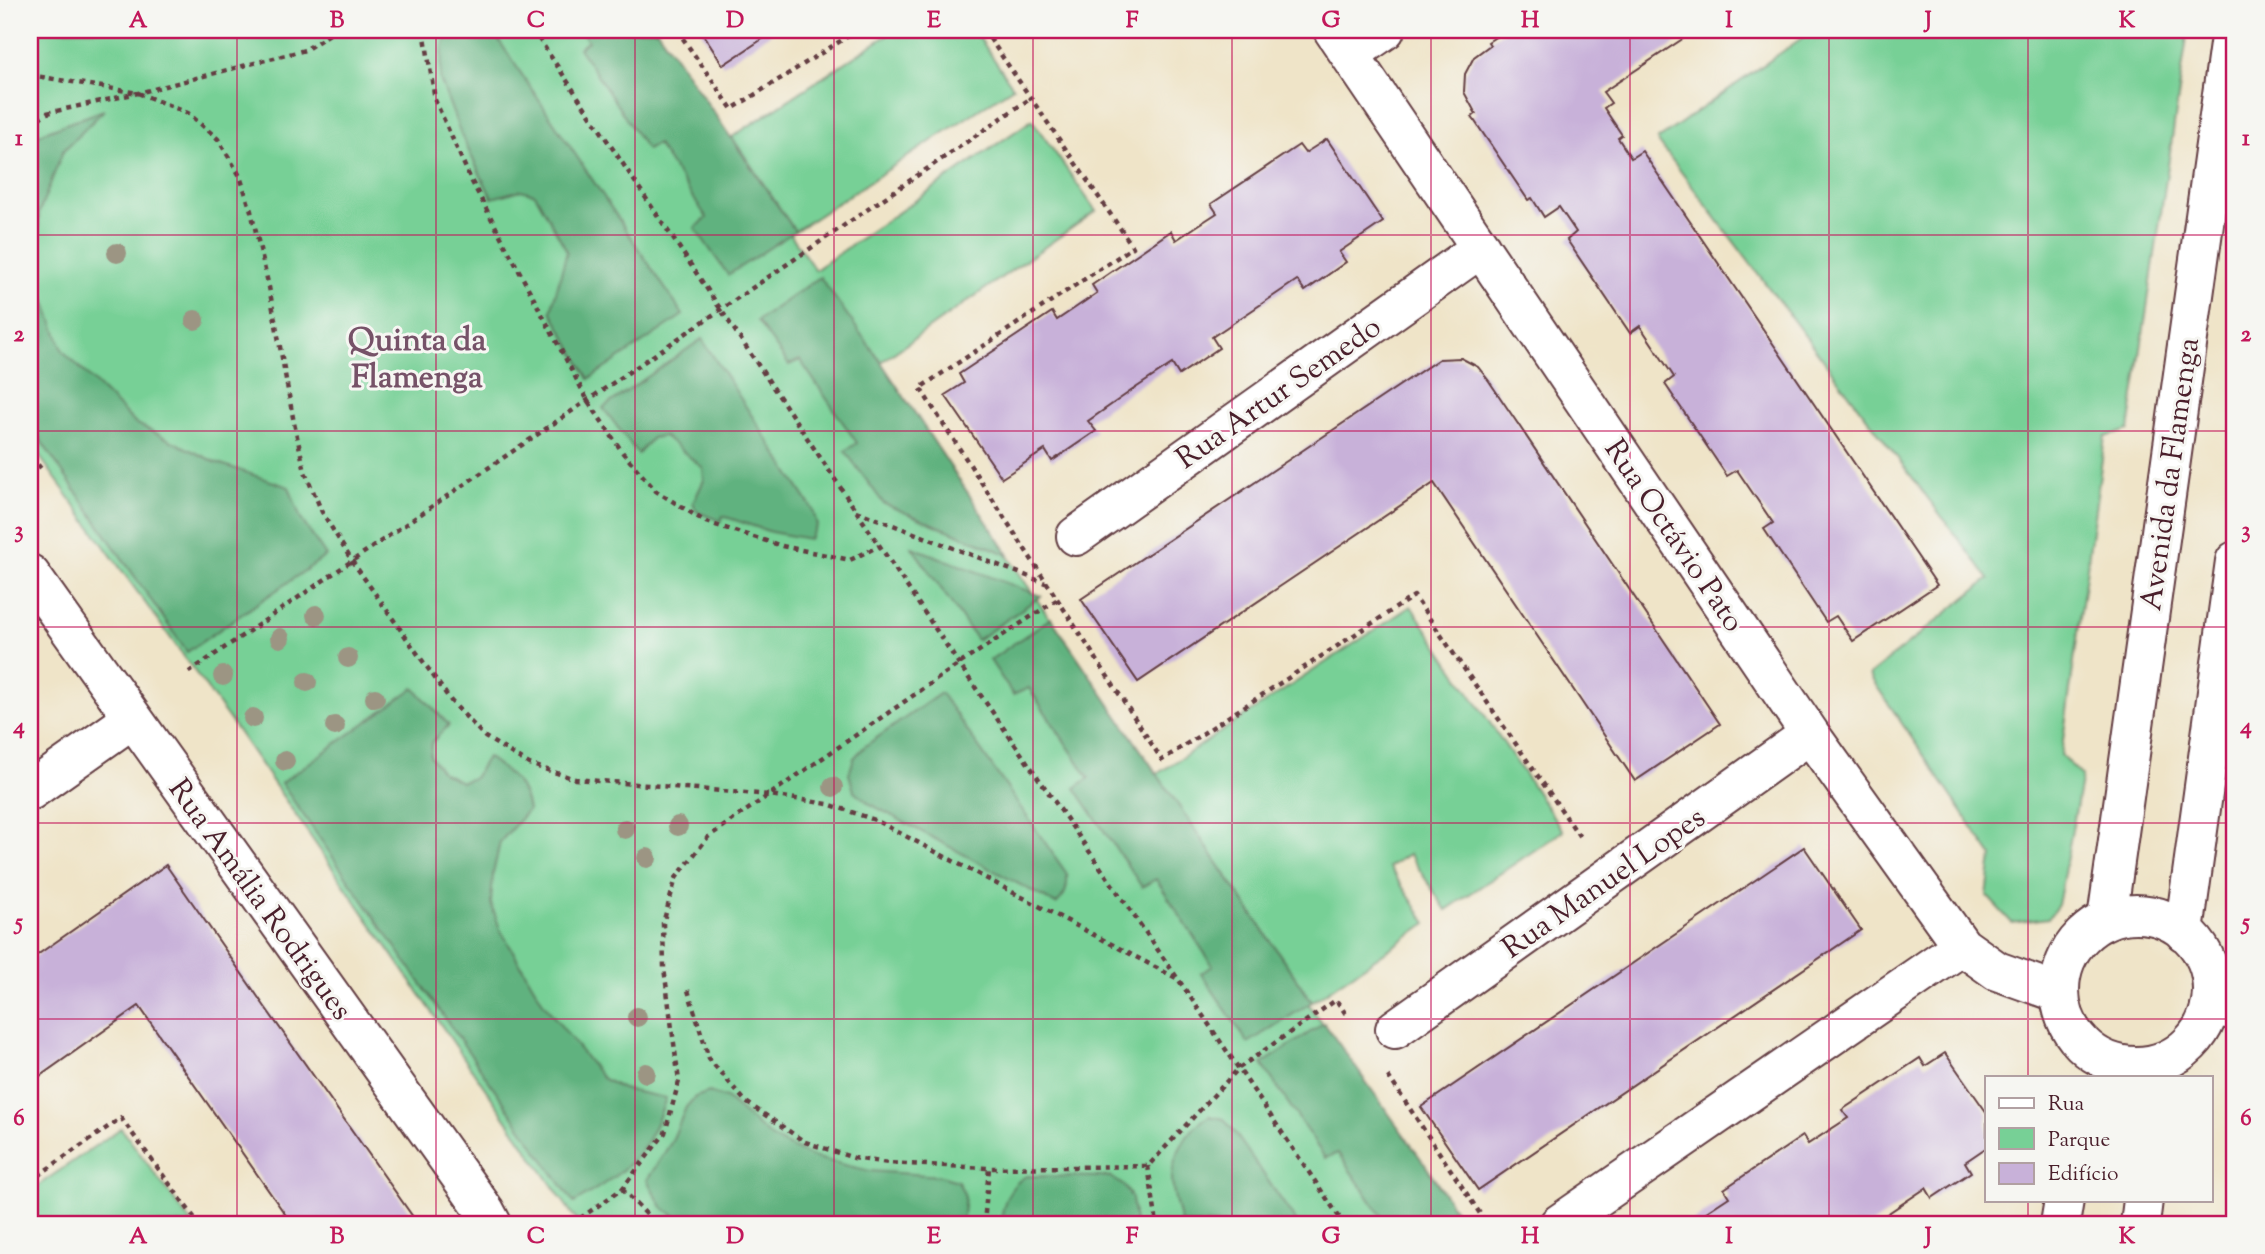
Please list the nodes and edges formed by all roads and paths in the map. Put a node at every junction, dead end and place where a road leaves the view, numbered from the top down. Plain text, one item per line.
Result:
1 (336, 30) edge
2 (424, 30) edge
3 (533, 30) edge
4 (677, 30) edge
5 (858, 30) edge
6 (984, 30) edge
7 (1385, 30) edge
8 (2231, 30) edge
9 (1341, 42) edge
10 (30, 75) edge
11 (138, 93) junction
12 (1031, 98) junction
13 (30, 124) edge
14 (1480, 248) junction
15 (720, 308) junction
16 (588, 401) junction
17 (41, 465) dead end
18 (30, 474) edge
19 (856, 510) junction
20 (1076, 536) dead end
21 (879, 545) junction
22 (352, 561) junction
23 (2235, 561) edge
24 (30, 574) edge
25 (1048, 584) junction
26 (1058, 598) junction
27 (959, 664) junction
28 (189, 672) dead end
29 (132, 719) junction
30 (1810, 734) junction
31 (30, 792) edge
32 (770, 795) junction
33 (1608, 878) junction
34 (2107, 919) junction
35 (2184, 932) junction
36 (1962, 946) junction
37 (1178, 979) junction
38 (688, 990) dead end
39 (2059, 993) junction
40 (2223, 1009) edge
41 (1349, 1018) dead end
42 (1395, 1029) dead end
43 (2092, 1066) edge
44 (1239, 1068) junction
45 (1383, 1068) dead end
46 (2161, 1069) edge
47 (1148, 1166) junction
48 (989, 1168) junction
49 (30, 1181) edge
50 (622, 1189) junction
51 (2064, 1202) edge
52 (2143, 1202) edge
53 (199, 1224) edge
54 (492, 1224) edge
55 (572, 1224) edge
56 (656, 1224) edge
57 (984, 1224) edge
58 (1157, 1224) edge
59 (1344, 1224) edge
60 (1487, 1224) edge
61 (1559, 1224) edge
62 (2060, 1224) edge
63 (2140, 1224) edge

1 - 11 path
2 - 16 path
3 - 15 path
4 - 5 path
6 - 12 path
7 - 9 street
8 - 34 street, Avenida da Flamenga
9 - 14 street, Rua Octávio Pato
10 - 11 path
11 - 13 path
11 - 22 path
12 - 15 path
12 - 25 path
14 - 20 street, Rua Artur Semedo
14 - 30 street, Rua Octávio Pato
15 - 16 path
15 - 19 path
16 - 21 path
16 - 22 path
17 - 18 path
19 - 21 path
19 - 25 path
21 - 27 path
22 - 28 path
22 - 32 path
23 - 35 street
24 - 29 street, Rua Amália Rodrigues
25 - 26 path
26 - 27 path
26 - 33 path
27 - 32 path
27 - 37 path
29 - 31 street
29 - 54 street, Rua Amália Rodrigues
30 - 33 street, Rua Manuel Lopes
30 - 36 street, Rua Octávio Pato
32 - 37 path
32 - 50 path
33 - 42 street, Rua Manuel Lopes
34 - 35 street
34 - 39 street
35 - 40 street
36 - 39 street, Rua Octávio Pato
36 - 61 street
37 - 44 path
38 - 48 path
39 - 43 street
40 - 46 street
41 - 44 path
43 - 46 street
44 - 47 path
44 - 59 path
45 - 60 path
47 - 48 path
47 - 58 path
48 - 57 path
49 - 53 path
50 - 55 path
50 - 56 path
51 - 62 street
52 - 63 street

